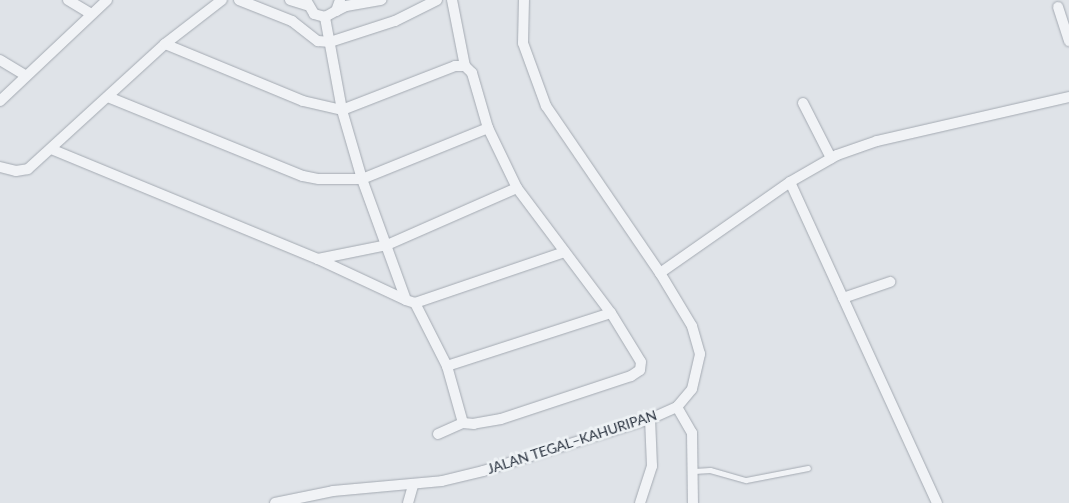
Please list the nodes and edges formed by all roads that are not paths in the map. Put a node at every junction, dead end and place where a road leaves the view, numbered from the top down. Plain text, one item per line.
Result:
1 (68, 0) edge
2 (106, 0) edge
3 (222, 0) edge
4 (239, 0) edge
5 (290, 0) edge
6 (340, 0) edge
7 (381, 0) edge
8 (438, 0) edge
9 (452, 0) edge
10 (524, 0) edge
11 (306, 2) edge
12 (1058, 7) dead end
13 (336, 11) junction
14 (91, 14) junction
15 (325, 17) junction
16 (1069, 41) edge
17 (330, 42) junction
18 (165, 44) junction
19 (0, 60) edge
20 (465, 66) junction
21 (25, 75) junction
22 (108, 97) junction
23 (1069, 97) edge
24 (0, 101) edge
25 (803, 103) dead end
26 (342, 110) junction
27 (488, 128) junction
28 (50, 149) junction
29 (832, 158) junction
30 (0, 167) edge
31 (362, 179) junction
32 (790, 182) junction
33 (517, 188) junction
34 (387, 245) junction
35 (565, 252) junction
36 (318, 259) junction
37 (660, 273) junction
38 (890, 282) dead end
39 (842, 298) junction
40 (410, 301) junction
41 (611, 313) junction
42 (447, 366) junction
43 (677, 407) junction
44 (650, 419) junction
45 (463, 423) junction
46 (438, 434) dead end
47 (808, 468) dead end
48 (694, 471) junction
49 (413, 486) junction
50 (277, 503) edge
51 (408, 503) edge
52 (640, 503) edge
53 (693, 503) edge
54 (937, 503) edge

1 - 14 street
2 - 14 street
3 - 18 street
4 - 17 street
5 - 11 street
6 - 13 street
7 - 13 street
8 - 17 street
9 - 20 street
10 - 37 street
11 - 15 street
12 - 16 street
13 - 15 street
14 - 21 street
15 - 17 street
17 - 26 street
18 - 22 street
18 - 26 street
19 - 21 street
20 - 26 street
20 - 27 street
21 - 24 street
22 - 28 street
22 - 31 street
23 - 29 street
25 - 29 street
26 - 31 street
27 - 31 street
27 - 33 street
28 - 30 street
28 - 36 street
29 - 32 street
31 - 34 street
32 - 37 street
32 - 39 street
33 - 34 street
33 - 35 street
34 - 36 street
34 - 40 street
35 - 40 street
35 - 41 street
36 - 40 street
37 - 43 street
38 - 39 street
39 - 54 street
40 - 42 street
41 - 42 street
41 - 45 street
42 - 45 street
43 - 44 street, JALAN TEGAL–KAHURIPAN
43 - 48 street
44 - 49 street, JALAN TEGAL–KAHURIPAN
44 - 52 street
45 - 46 street
47 - 48 lane
48 - 53 street
49 - 50 street, JALAN TEGAL–KAHURIPAN
49 - 51 street

